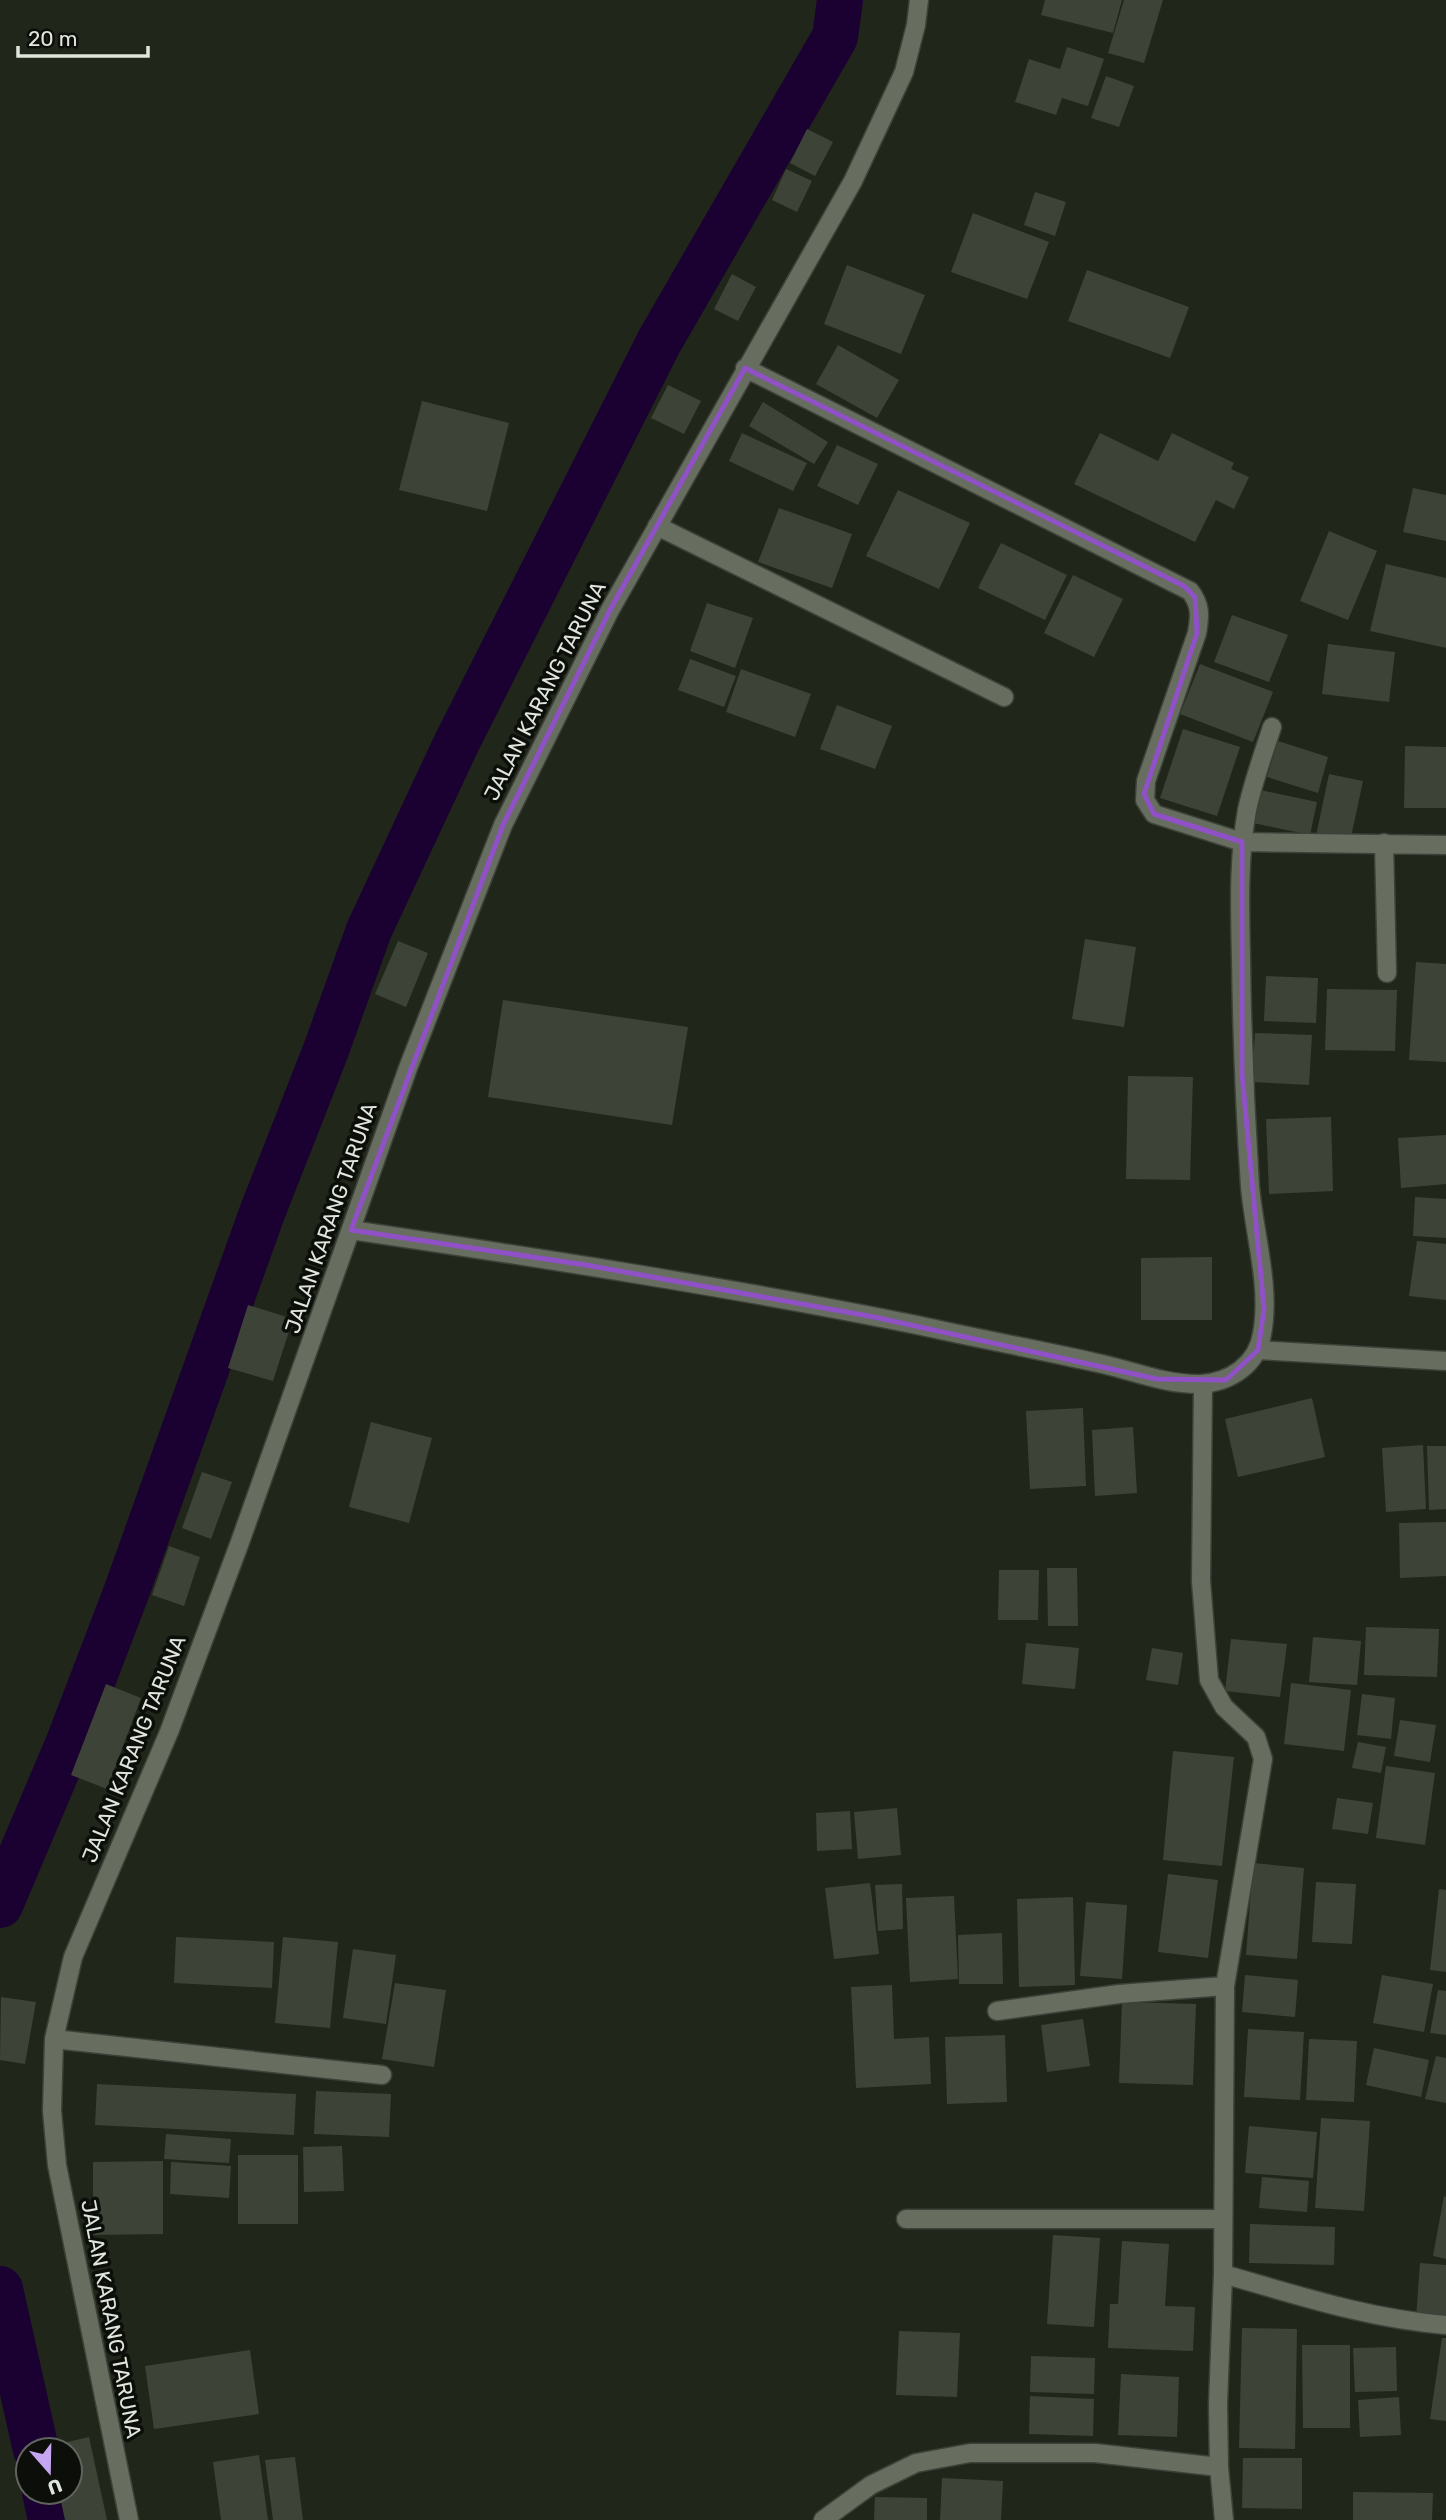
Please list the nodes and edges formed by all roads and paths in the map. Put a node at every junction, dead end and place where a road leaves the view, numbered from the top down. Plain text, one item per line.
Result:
1 (919, 0) edge
2 (745, 369) junction
3 (657, 526) junction
4 (1004, 697) dead end
5 (1272, 727) dead end
6 (1242, 842) junction
7 (1384, 843) junction
8 (1446, 845) edge
9 (1387, 973) dead end
10 (351, 1230) junction
11 (1258, 1350) junction
12 (1446, 1361) edge
13 (1203, 1384) junction
14 (1225, 1986) junction
15 (998, 2011) dead end
16 (54, 2039) junction
17 (382, 2075) dead end
18 (906, 2219) dead end
19 (1223, 2219) junction
20 (1223, 2274) junction
21 (1446, 2325) edge
22 (1219, 2467) junction
23 (128, 2520) edge
24 (823, 2520) edge
25 (1224, 2520) edge

1 - 2 street, JALAN KARANG TARUNA
2 - 3 street, JALAN KARANG TARUNA
2 - 6 street
3 - 4 street
3 - 10 street, JALAN KARANG TARUNA
5 - 6 street
6 - 7 street
6 - 11 street
7 - 8 street
7 - 9 street
10 - 13 street
10 - 16 street, JALAN KARANG TARUNA
11 - 12 street
11 - 13 street
13 - 14 street
14 - 15 street
14 - 19 street
16 - 17 street
16 - 23 street, JALAN KARANG TARUNA
18 - 19 street
19 - 20 street
20 - 21 street
20 - 22 street
22 - 24 street
22 - 25 street

